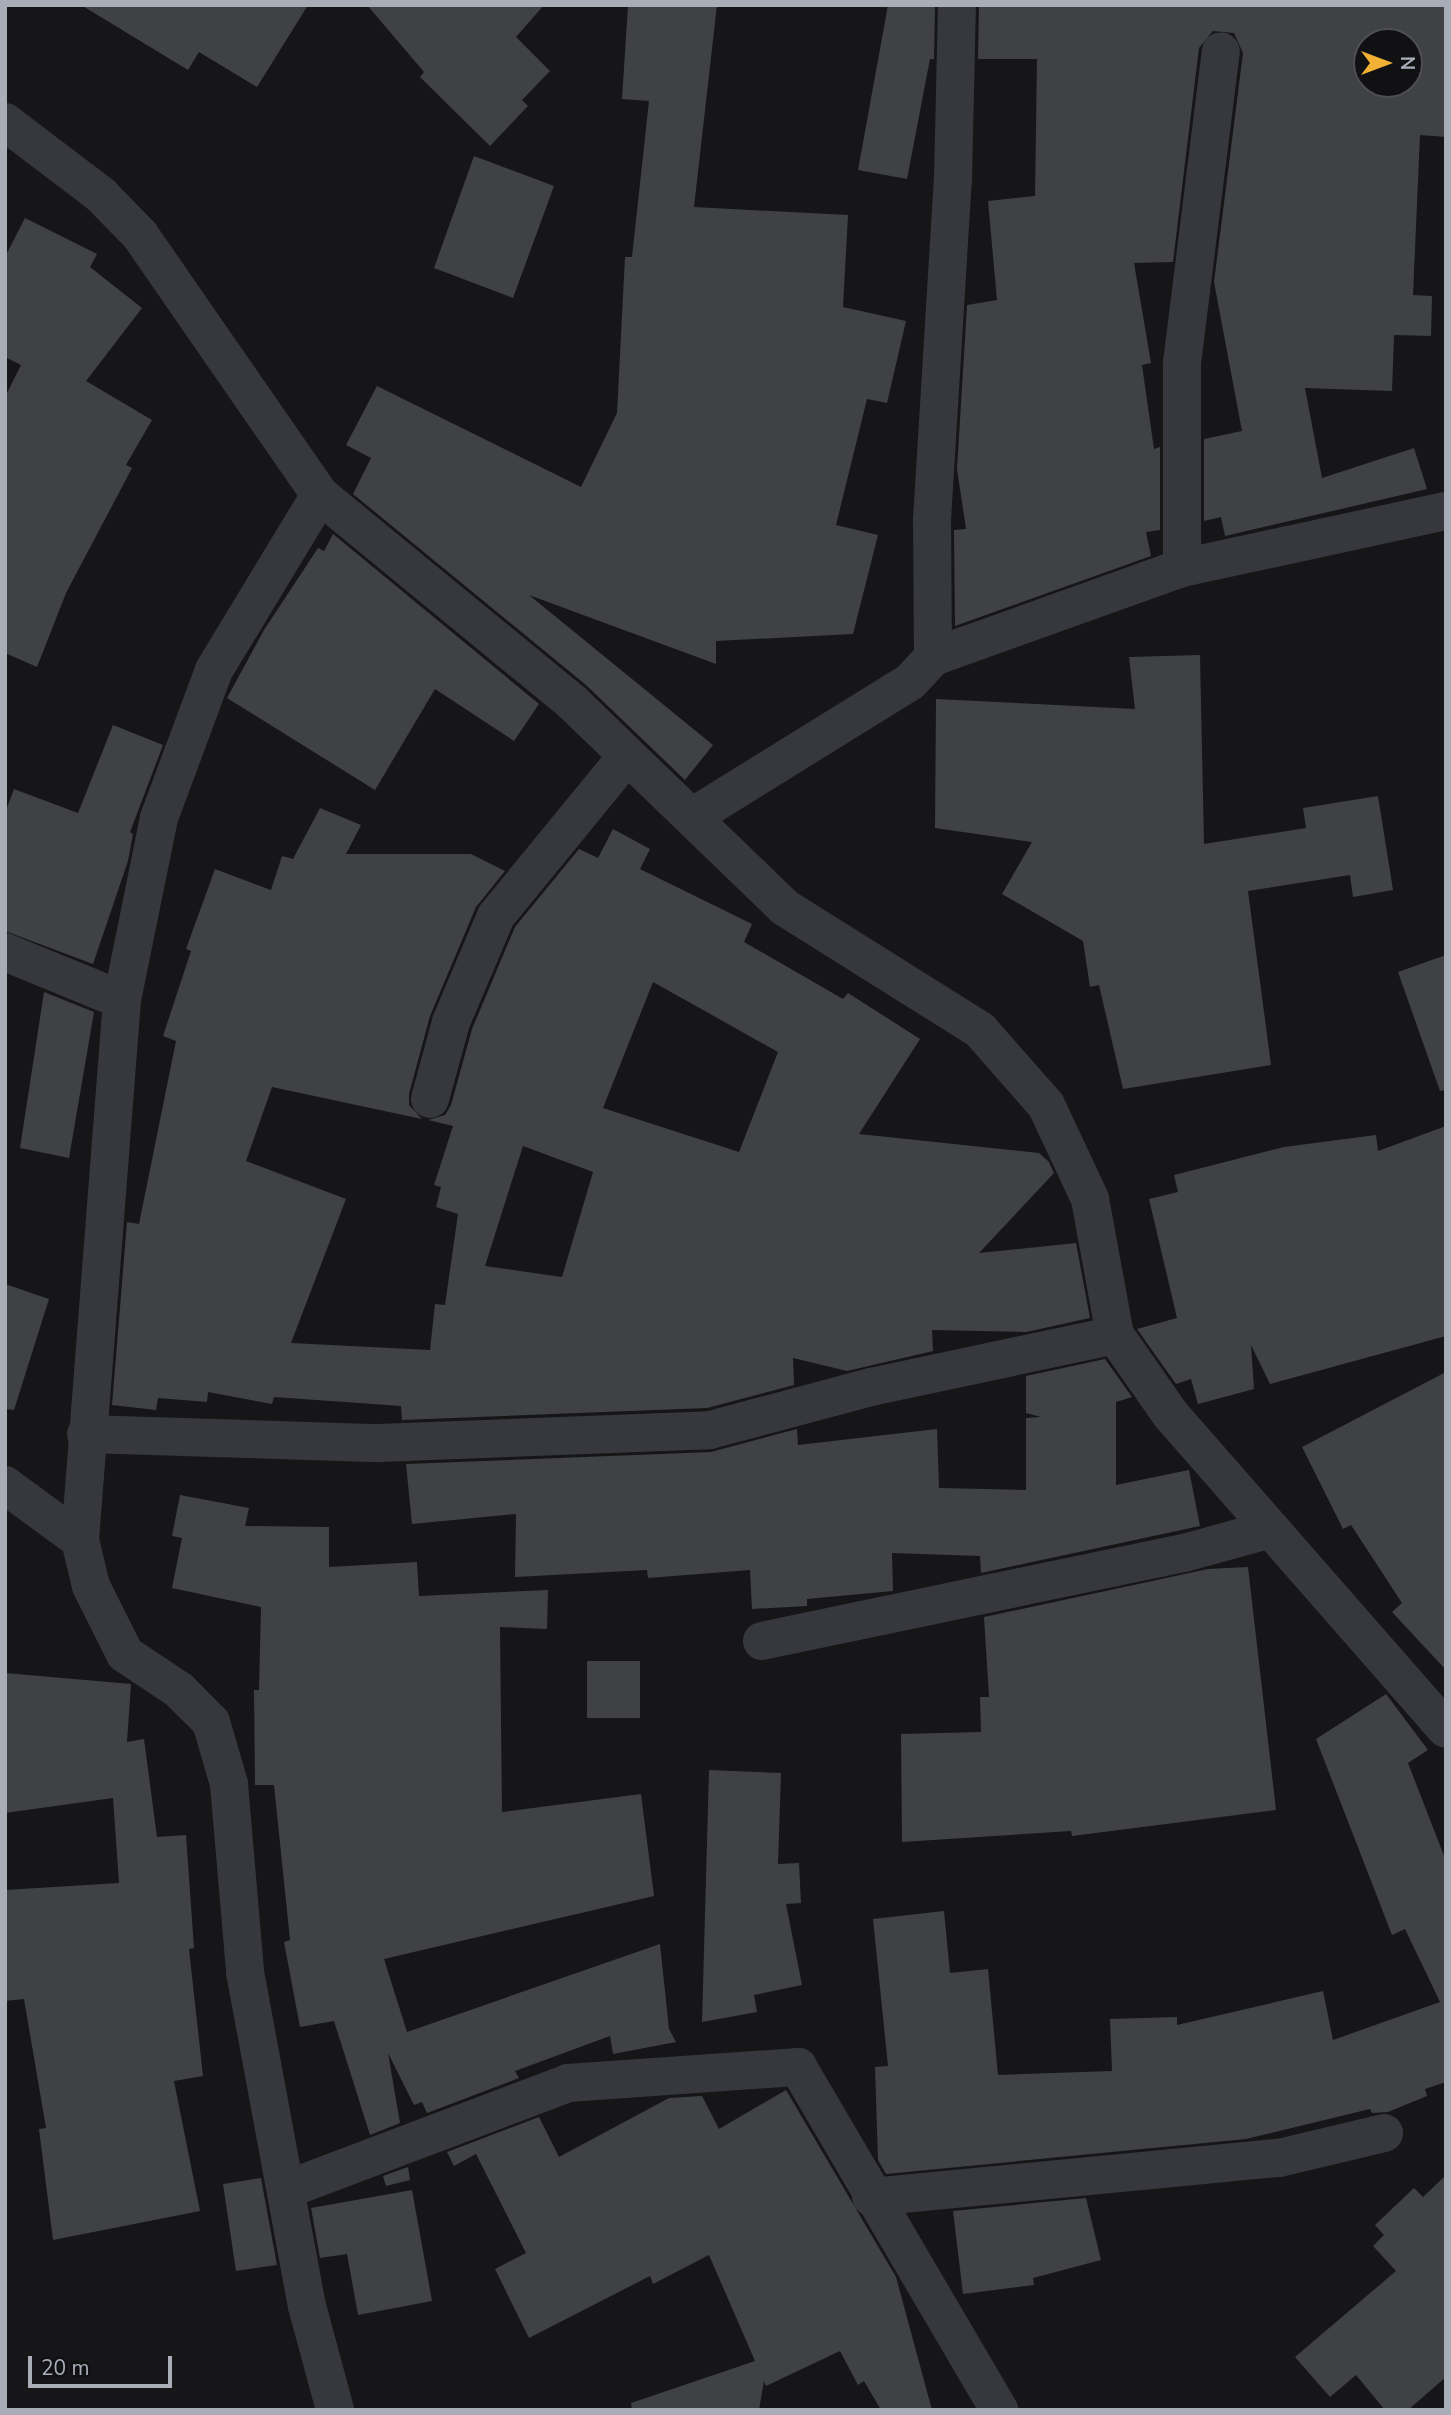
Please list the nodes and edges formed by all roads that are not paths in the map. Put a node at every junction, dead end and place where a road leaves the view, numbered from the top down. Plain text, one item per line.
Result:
1 (957, 5) edge
2 (1221, 51) dead end
3 (5, 122) edge
4 (320, 495) junction
5 (1446, 511) edge
6 (1182, 568) junction
7 (933, 657) junction
8 (627, 756) junction
9 (692, 817) junction
10 (5, 952) edge
11 (122, 1000) junction
12 (430, 1099) dead end
13 (1115, 1335) junction
14 (86, 1434) junction
15 (5, 1485) edge
16 (1271, 1529) junction
17 (80, 1540) junction
18 (762, 1641) dead end
19 (1446, 1729) edge
20 (1384, 2133) dead end
21 (288, 2189) junction
22 (871, 2197) junction
23 (335, 2410) edge
24 (999, 2410) edge

1 - 7 street
2 - 6 street
3 - 4 street
4 - 8 street
4 - 11 street
5 - 6 street
6 - 7 street
7 - 9 street
8 - 9 street
8 - 12 street
9 - 13 street
10 - 11 street
11 - 14 street
13 - 14 street
13 - 16 street
14 - 17 street
15 - 17 street
16 - 18 street
16 - 19 street
17 - 21 street
20 - 22 street
21 - 22 street
21 - 23 street
22 - 24 street

